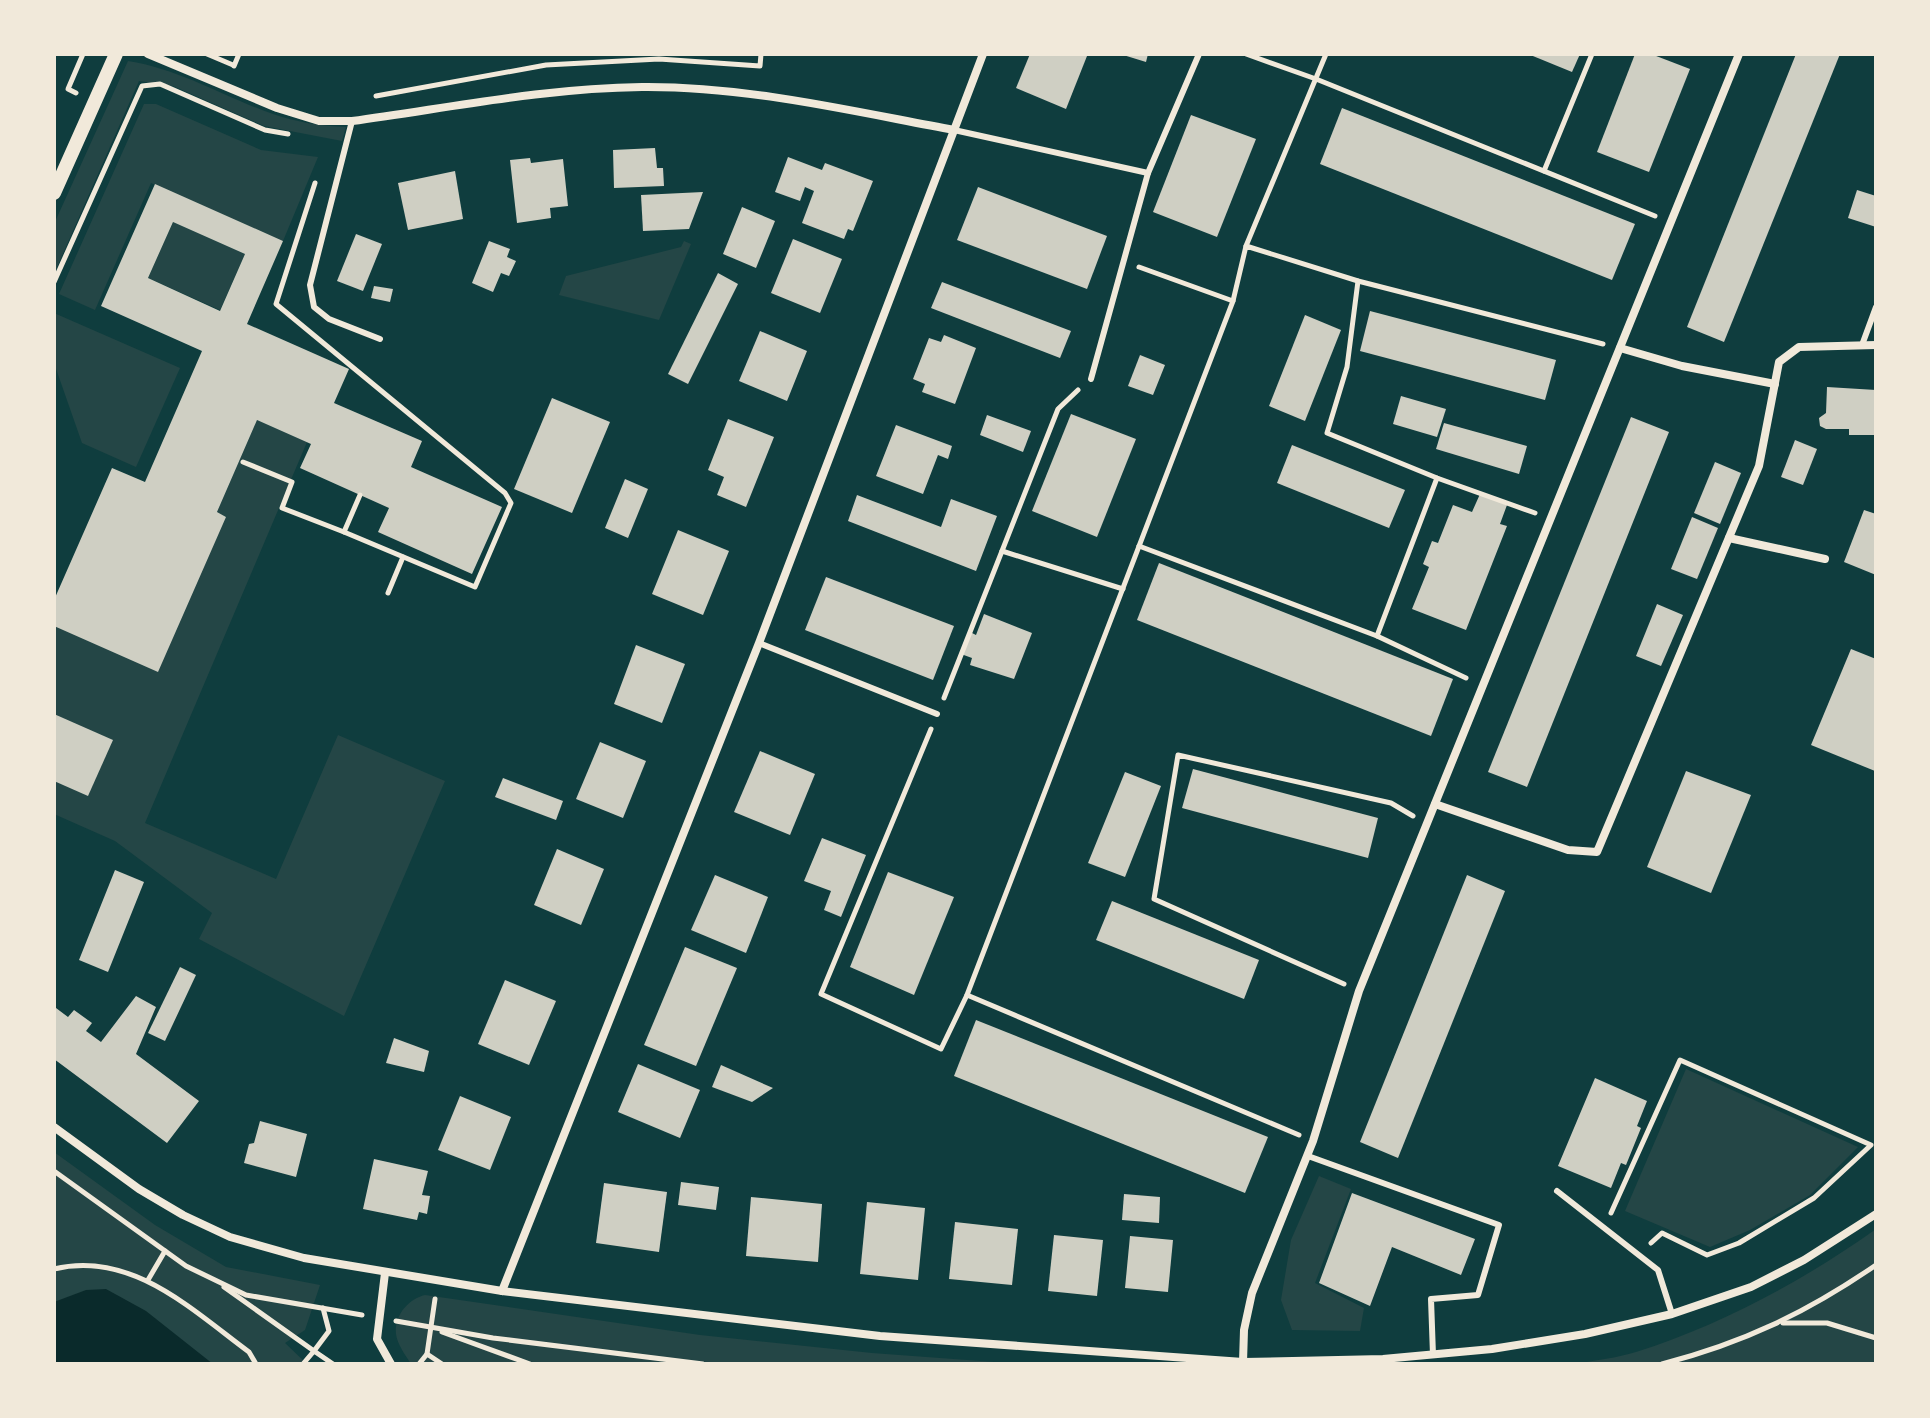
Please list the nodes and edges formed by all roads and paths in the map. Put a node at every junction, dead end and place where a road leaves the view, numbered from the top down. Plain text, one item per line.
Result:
1 (116, 54) edge
2 (148, 54) edge
3 (207, 54) edge
4 (239, 54) edge
5 (761, 54) edge
6 (983, 54) edge
7 (1199, 54) edge
8 (1246, 54) edge
9 (1326, 54) edge
10 (1592, 54) edge
11 (1739, 54) edge
12 (234, 66) junction
13 (246, 71) dead end
14 (1316, 79) junction
15 (363, 98) dead end
16 (352, 121) junction
17 (954, 130) junction
18 (297, 135) dead end
19 (319, 170) dead end
20 (1544, 171) junction
21 (1148, 173) junction
22 (54, 193) edge
23 (1671, 222) junction
24 (1246, 246) junction
25 (1123, 262) junction
26 (1358, 281) junction
27 (54, 282) edge
28 (1233, 301) junction
29 (1876, 307) edge
30 (380, 339) dead end
31 (1862, 345) junction
32 (1876, 345) edge
33 (1620, 348) junction
34 (1091, 379) joint
35 (1775, 384) junction
36 (243, 462) dead end
37 (1437, 478) junction
38 (360, 495) dead end
39 (1550, 519) junction
40 (344, 532) junction
41 (1729, 538) junction
42 (1139, 546) junction
43 (1002, 551) junction
44 (403, 557) junction
45 (1825, 559) dead end
46 (1123, 589) junction
47 (388, 593) dead end
48 (1377, 636) junction
49 (759, 643) junction
50 (1483, 686) junction
51 (937, 714) junction
52 (1435, 804) junction
53 (1426, 825) junction
54 (1359, 991) junction
55 (967, 995) junction
56 (54, 1127) edge
57 (1313, 1141) junction
58 (1308, 1156) junction
59 (1557, 1191) dead end
60 (1876, 1214) edge
61 (1605, 1228) junction
62 (165, 1251) dead end
63 (1639, 1255) junction
64 (1876, 1265) edge
65 (54, 1269) edge
66 (385, 1273) junction
67 (213, 1279) dead end
68 (148, 1280) junction
69 (439, 1281) junction
70 (502, 1291) junction
71 (323, 1308) dead end
72 (1672, 1314) junction
73 (1781, 1323) junction
74 (430, 1327) junction
75 (1876, 1338) edge
76 (314, 1351) junction
77 (427, 1354) junction
78 (629, 1355) dead end
79 (1433, 1355) junction
80 (1243, 1362) edge
81 (256, 1364) edge
82 (303, 1364) edge
83 (333, 1364) edge
84 (391, 1364) edge
85 (419, 1364) edge
86 (442, 1364) edge
87 (530, 1364) edge
88 (627, 1364) edge
89 (1662, 1364) edge

1 - 22 street
2 - 16 street
3 - 12 path
4 - 12 path
5 - 15 path
6 - 17 street
7 - 21 lane
8 - 14 path
9 - 14 path
10 - 20 path
11 - 23 street
12 - 13 path
14 - 20 path
14 - 24 path
16 - 17 street
16 - 30 lane
17 - 21 lane
17 - 49 street
18 - 27 path
19 - 44 path
20 - 23 path
21 - 25 lane
23 - 33 street
24 - 26 path
24 - 28 path
25 - 28 path
25 - 34 lane
26 - 33 path
26 - 37 path
28 - 42 path
29 - 31 lane
31 - 32 street
31 - 35 street
33 - 35 street
33 - 39 street
34 - 43 path
35 - 41 street
36 - 40 path
37 - 39 path
37 - 48 path
38 - 40 path
39 - 50 street
40 - 44 path
41 - 45 street
41 - 52 street
42 - 46 path
42 - 48 path
43 - 46 path
43 - 51 path
44 - 47 path
46 - 55 path
48 - 50 path
49 - 51 lane
49 - 70 street
50 - 52 street
51 - 55 path
52 - 53 street
53 - 54 street
53 - 54 path
54 - 57 street
55 - 57 path
56 - 66 street
57 - 58 street
58 - 79 lane
58 - 80 street
59 - 61 lane
60 - 72 street
61 - 63 lane
61 - 63 path
62 - 68 path
63 - 72 lane
64 - 73 path
65 - 68 path
66 - 69 street
66 - 84 street
67 - 76 path
68 - 81 path
69 - 70 street
69 - 74 path
70 - 80 street
71 - 76 path
72 - 79 street
73 - 75 path
73 - 89 path
74 - 77 path
74 - 87 path
76 - 82 path
76 - 83 path
77 - 85 path
77 - 86 path
78 - 88 path
79 - 80 street

